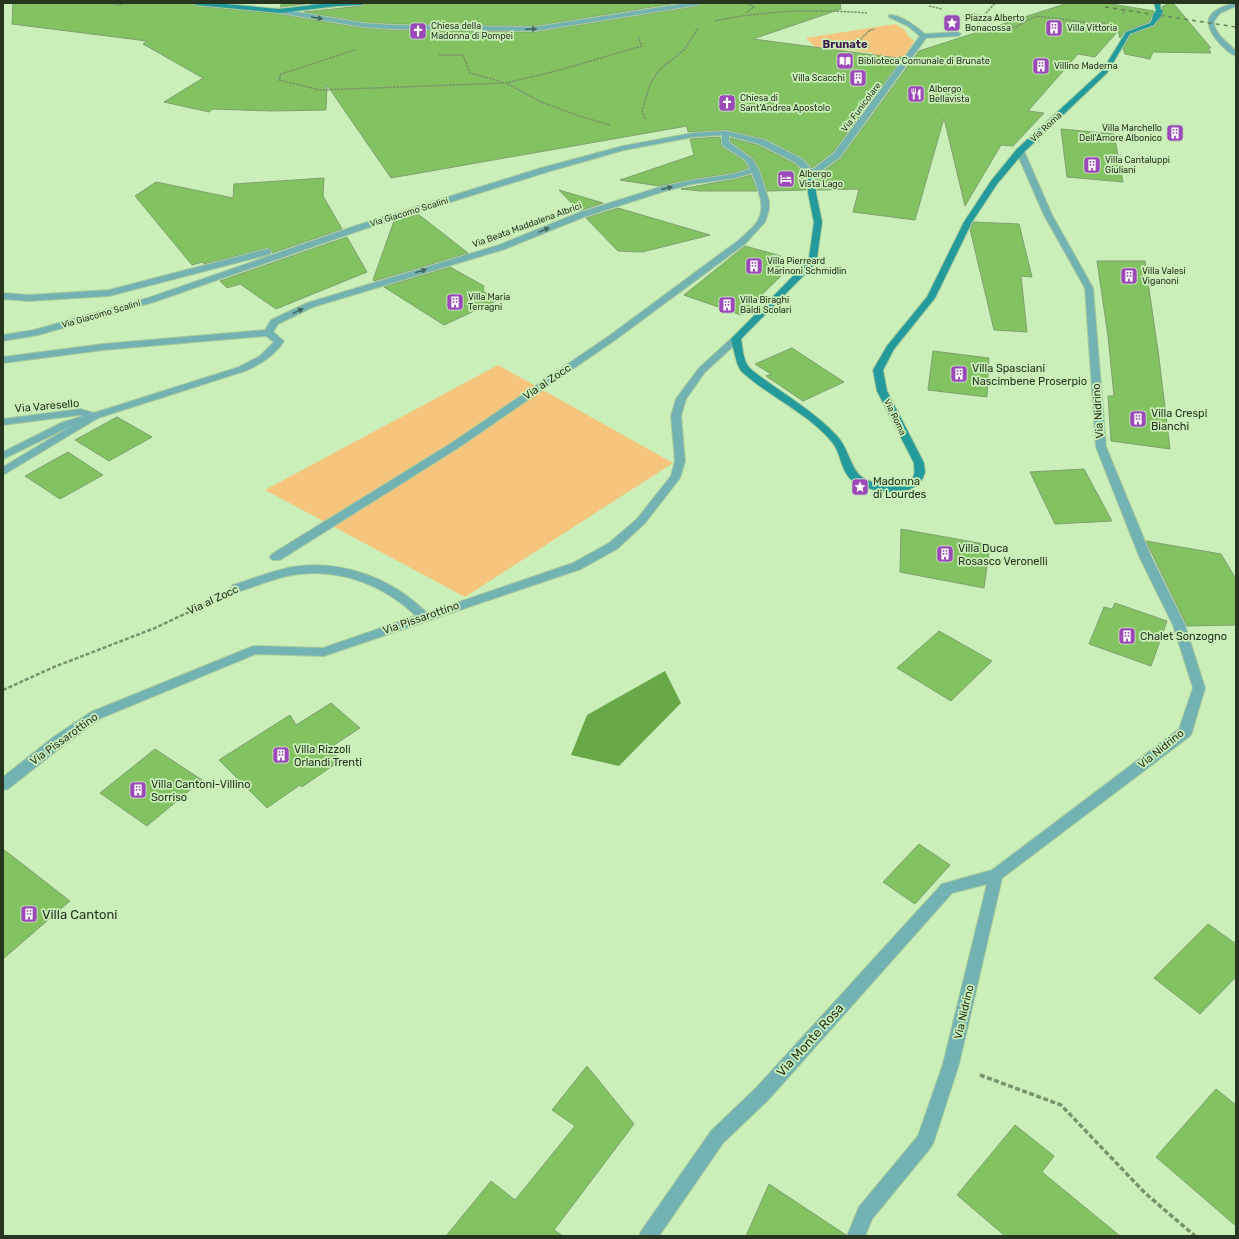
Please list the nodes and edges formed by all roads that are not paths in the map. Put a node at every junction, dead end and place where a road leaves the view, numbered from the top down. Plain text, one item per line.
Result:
1 (196, 3) edge
2 (322, 3) edge
3 (362, 3) edge
4 (698, 3) edge
5 (1157, 3) edge
6 (1236, 4) edge
7 (306, 8) junction
8 (279, 12) junction
9 (891, 16) road end
10 (391, 27) junction
11 (958, 34) dead end
12 (400, 35) road end
13 (924, 36) junction
14 (1236, 54) edge
15 (726, 133) junction
16 (1020, 151) junction
17 (755, 170) junction
18 (811, 174) junction
19 (361, 227) junction
20 (3, 296) edge
21 (268, 333) junction
22 (3, 338) edge
23 (736, 339) junction
24 (3, 360) edge
25 (94, 416) junction
26 (3, 422) edge
27 (3, 456) edge
28 (3, 472) edge
29 (276, 557) dead end
30 (237, 588) road end
31 (424, 617) junction
32 (3, 785) edge
33 (996, 875) junction
34 (648, 1236) edge
35 (856, 1236) edge

1 - 8 street
2 - 7 street
3 - 7 street
10 -> 4 street
5 - 16 street, Via Roma
6 - 14 street
7 - 8 street
8 -> 10 street
9 - 13 street
10 - 12 street
11 - 13 street
13 - 18 street, Via Funicolare
15 - 17 street
15 - 18 street, Via Giacomo Scalini
15 - 19 street, Via Giacomo Scalini
16 - 23 street, Via Roma
16 - 33 street, Via Nidrino
21 -> 17 street, Via Beata Maddalena Albrici
17 - 29 street, Via al Zocc
18 - 23 street
19 - 20 street
19 - 22 street, Via Giacomo Scalini
21 - 24 street
21 - 25 street
23 - 31 street, Via Pissarottino
25 - 26 street, Via Varesello
25 - 27 street
25 - 28 street
30 - 31 street, Via al Zocc
31 - 32 street, Via Pissarottino
33 - 34 street, Via Monte Rosa
33 - 35 street, Via Nidrino

